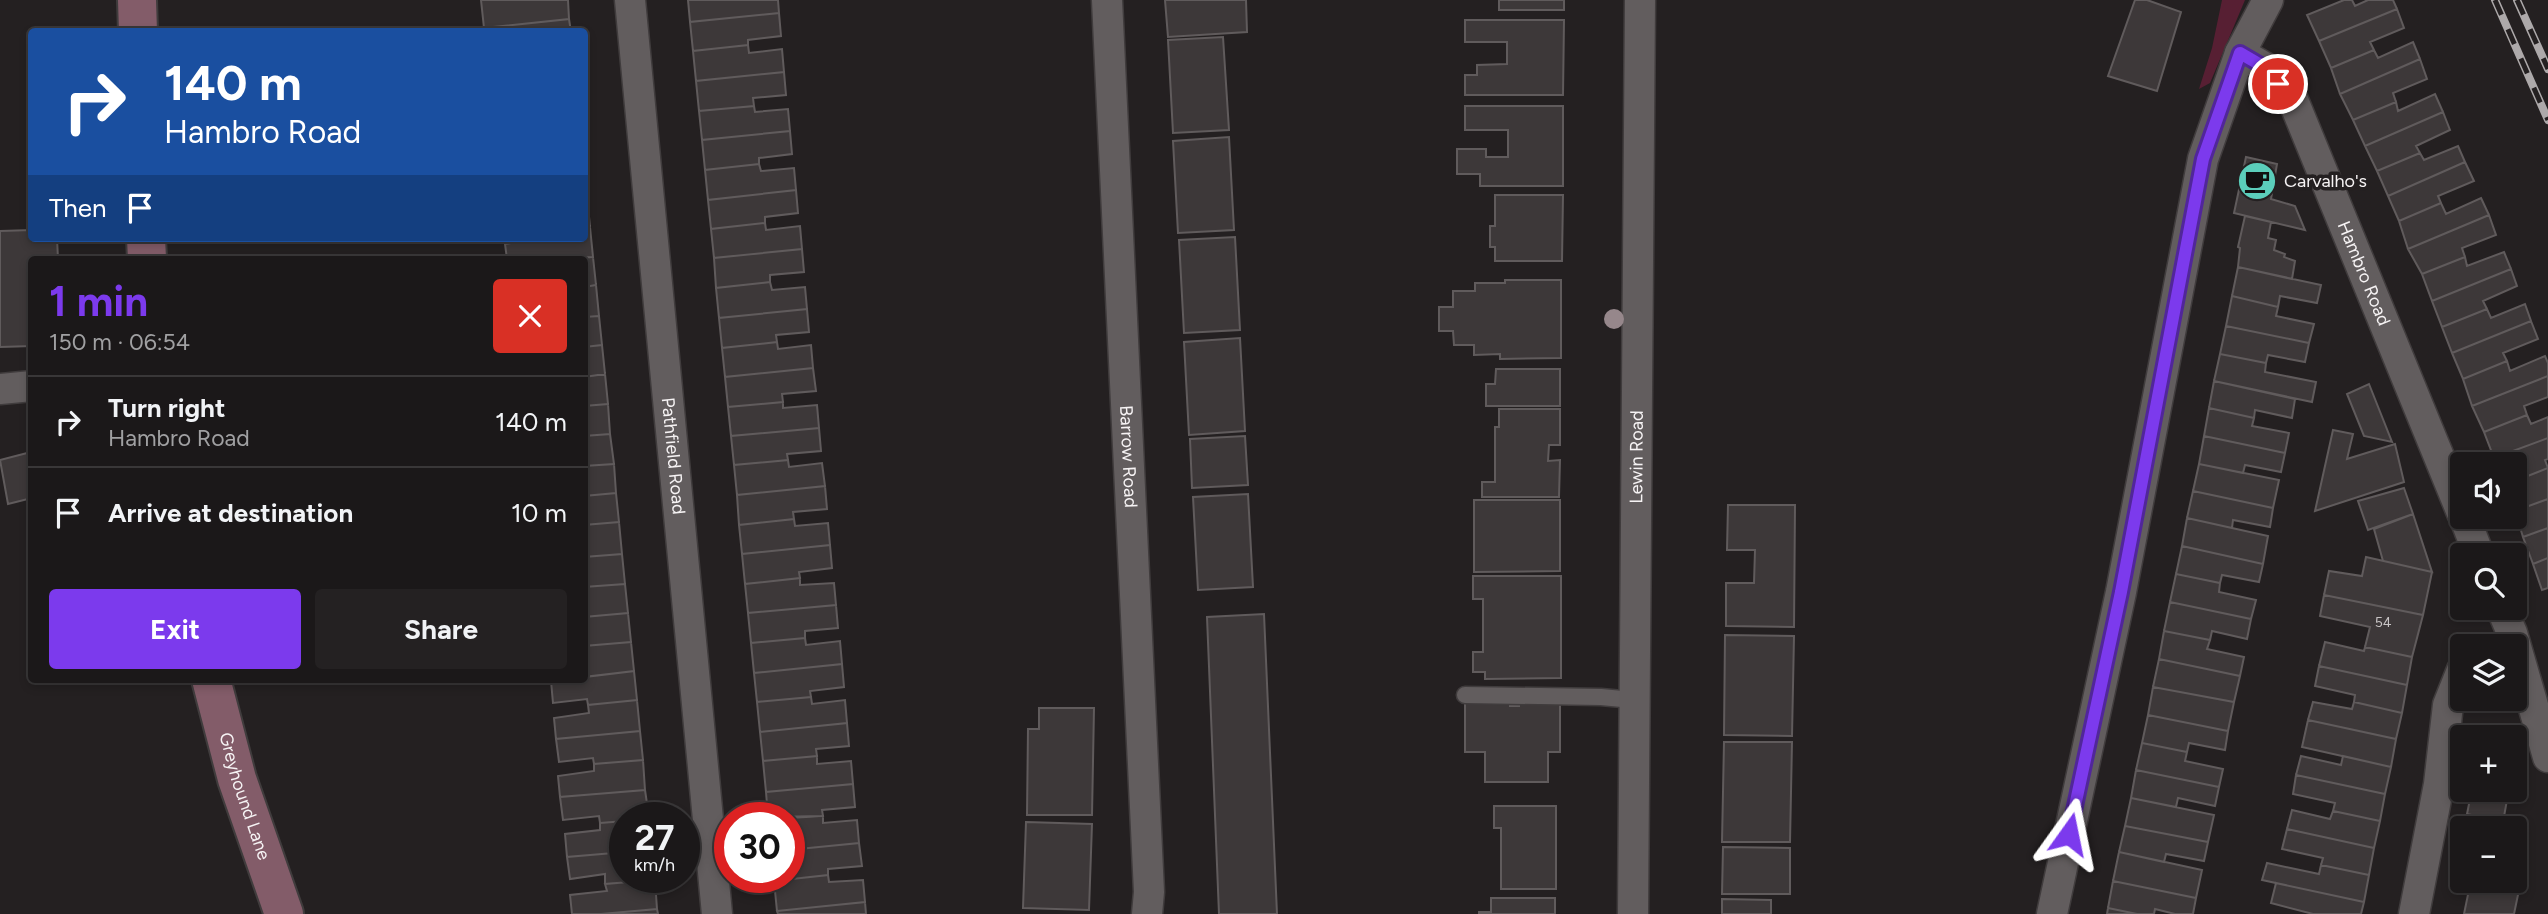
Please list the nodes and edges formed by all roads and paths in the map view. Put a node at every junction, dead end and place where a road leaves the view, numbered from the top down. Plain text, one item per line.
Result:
1 (137, 0) edge
2 (630, 0) edge
3 (1107, 0) edge
4 (1640, 0) edge
5 (2268, 0) edge
6 (138, 28) edge
7 (2240, 53) junction
8 (28, 386) edge
9 (0, 389) edge
10 (2450, 483) edge
11 (2501, 629) edge
12 (212, 683) edge
13 (1465, 695) dead end
14 (1633, 700) junction
15 (2450, 700) edge
16 (2548, 757) edge
17 (284, 914) edge
18 (717, 914) edge
19 (1147, 914) edge
20 (1633, 914) edge
21 (2052, 914) edge
22 (2414, 914) edge

1 - 6 main road
2 - 18 street, Pathfield Road
3 - 19 street, Barrow Road
4 - 14 street, Lewin Road
5 - 7 street
7 - 10 street, Hambro Road
7 - 21 street
8 - 9 street
11 - 16 street
12 - 17 main road, Greyhound Lane
13 - 14 lane
14 - 20 street, Lewin Road
15 - 22 street

